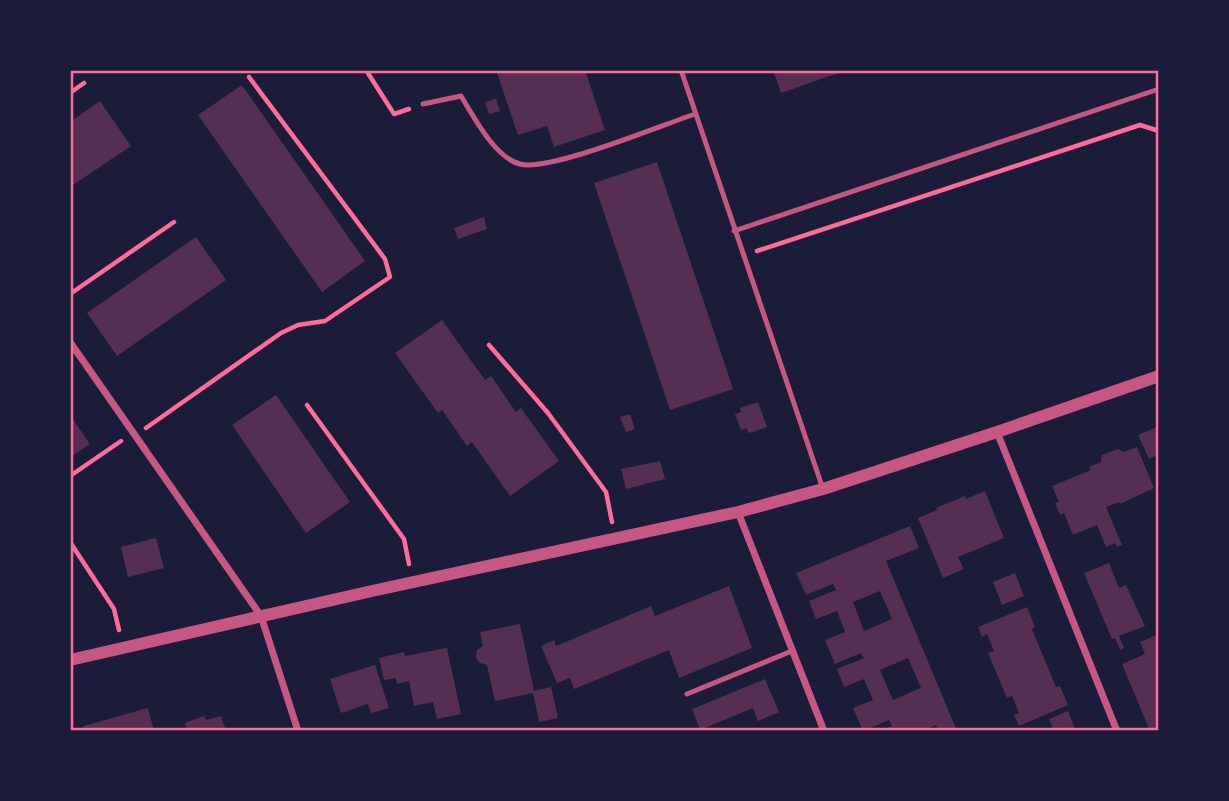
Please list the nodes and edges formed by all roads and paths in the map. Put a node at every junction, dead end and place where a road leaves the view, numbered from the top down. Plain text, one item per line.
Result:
1 (366, 70) edge
2 (681, 70) edge
3 (249, 77) dead end
4 (84, 83) dead end
5 (1159, 89) edge
6 (70, 93) edge
7 (423, 104) joint
8 (695, 114) junction
9 (1159, 131) edge
10 (174, 222) dead end
11 (734, 231) junction
12 (742, 255) junction
13 (70, 294) edge
14 (70, 342) edge
15 (489, 345) dead end
16 (1159, 376) edge
17 (307, 405) dead end
18 (997, 432) junction
19 (136, 433) junction
20 (70, 476) edge
21 (823, 488) junction
22 (738, 512) junction
23 (615, 540) junction
24 (70, 541) edge
25 (413, 582) junction
26 (261, 616) junction
27 (123, 648) junction
28 (792, 651) junction
29 (70, 660) edge
30 (687, 694) dead end
31 (298, 731) edge
32 (824, 731) edge
33 (1117, 731) edge

1 - 7 path
2 - 8 lane
3 - 19 path
4 - 6 path
5 - 11 lane
7 - 8 lane
8 - 11 lane
9 - 12 path
10 - 13 path
11 - 12 lane
12 - 21 lane
14 - 19 street
15 - 23 path
16 - 18 street
17 - 25 path
18 - 21 street
18 - 33 street
19 - 20 path
19 - 26 street
21 - 22 street
22 - 23 street
22 - 28 street
23 - 25 street
24 - 27 path
25 - 26 street
26 - 27 street
26 - 31 street
27 - 29 street
28 - 30 lane
28 - 32 street

